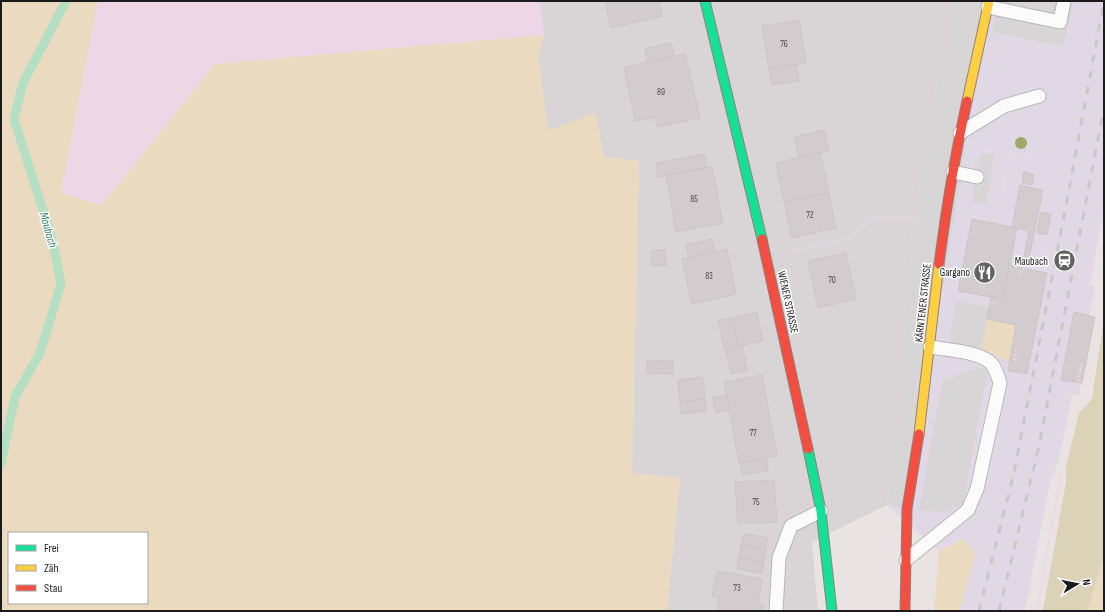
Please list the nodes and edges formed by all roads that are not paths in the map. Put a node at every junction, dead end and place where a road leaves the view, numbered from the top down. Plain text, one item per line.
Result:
1 (705, 1) edge
2 (1064, 1) edge
3 (989, 4) edge
4 (1039, 96) dead end
5 (960, 133) junction
6 (953, 172) junction
7 (977, 177) dead end
8 (930, 348) junction
9 (821, 511) junction
10 (906, 560) junction
11 (776, 611) edge
12 (832, 611) edge
13 (905, 611) edge

1 - 9 street, WIENER STRASSE
2 - 3 lane
3 - 5 street, KÄRNTENER STRASSE
4 - 5 lane
5 - 6 street, KÄRNTENER STRASSE
6 - 7 lane
6 - 8 street, KÄRNTENER STRASSE
8 - 10 street, KÄRNTENER STRASSE
8 - 10 lane
9 - 11 lane
9 - 12 street, WIENER STRASSE
10 - 13 street, KÄRNTENER STRASSE

